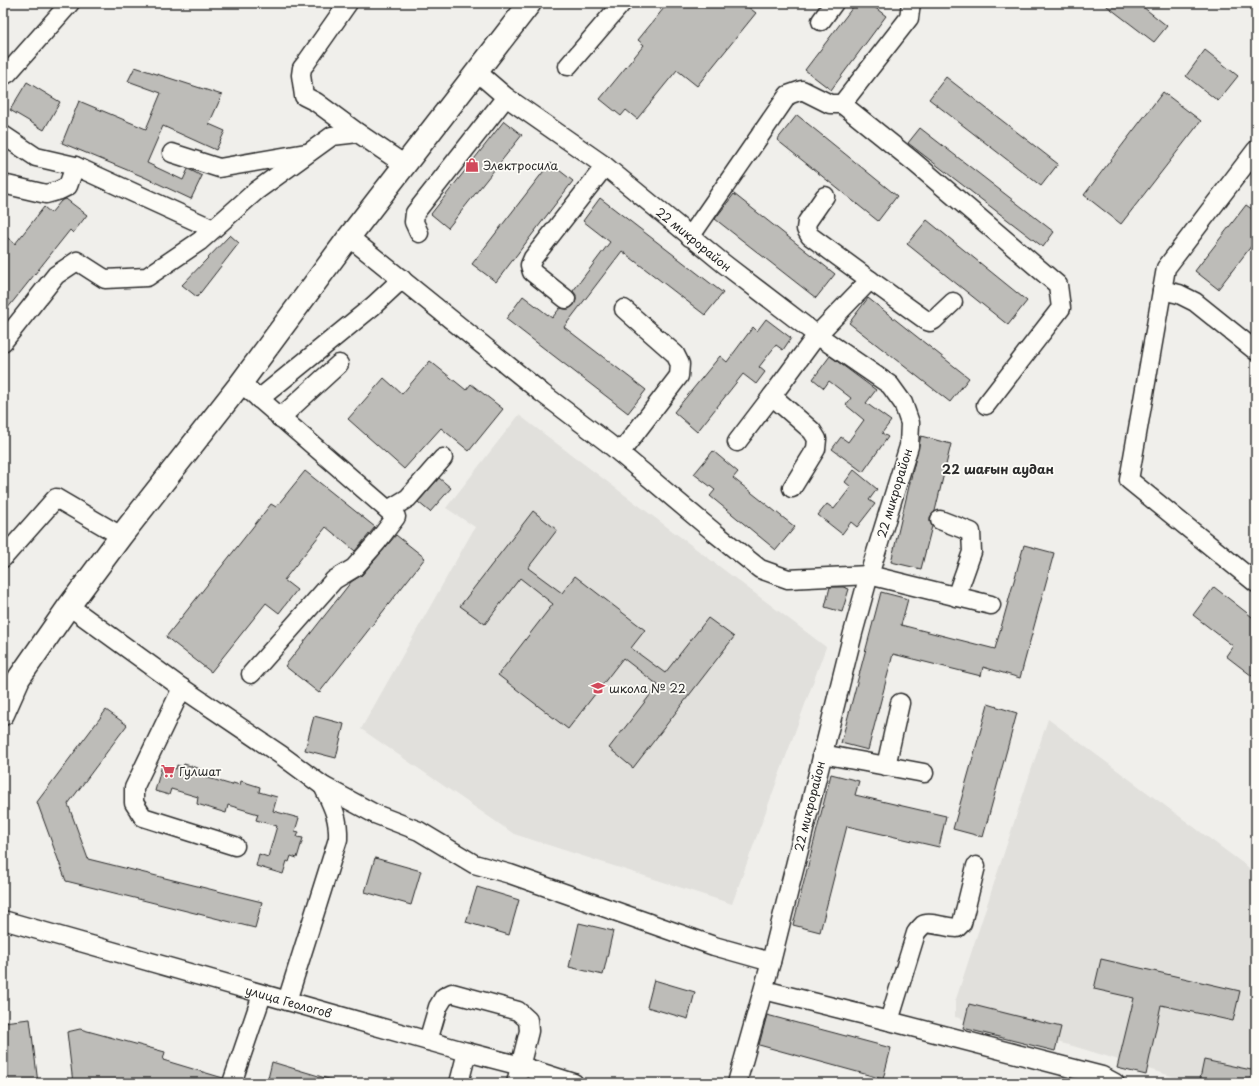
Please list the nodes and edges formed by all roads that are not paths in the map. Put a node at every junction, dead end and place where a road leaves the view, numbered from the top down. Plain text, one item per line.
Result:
1 (70, 3) edge
2 (348, 3) edge
3 (530, 3) edge
4 (622, 3) edge
5 (834, 3) edge
6 (911, 3) edge
7 (821, 21) dead end
8 (568, 66) dead end
9 (477, 72) junction
10 (3, 76) edge
11 (506, 97) junction
12 (842, 104) junction
13 (358, 133) junction
14 (3, 135) edge
15 (1256, 150) edge
16 (172, 153) dead end
17 (309, 153) junction
18 (405, 165) junction
19 (75, 166) junction
20 (605, 166) junction
21 (3, 184) edge
22 (825, 196) dead end
23 (213, 230) junction
24 (419, 234) dead end
25 (349, 237) junction
26 (690, 237) junction
27 (402, 279) junction
28 (870, 280) junction
29 (1162, 290) junction
30 (566, 299) dead end
31 (954, 302) dead end
32 (624, 309) dead end
33 (817, 335) junction
34 (3, 342) edge
35 (1256, 351) edge
36 (339, 364) dead end
37 (241, 383) junction
38 (772, 396) junction
39 (259, 399) junction
40 (986, 405) dead end
41 (280, 418) junction
42 (737, 442) dead end
43 (620, 453) junction
44 (443, 458) dead end
45 (792, 488) dead end
46 (388, 510) junction
47 (940, 520) dead end
48 (121, 536) junction
49 (3, 558) edge
50 (869, 575) junction
51 (1256, 583) edge
52 (956, 597) junction
53 (991, 605) dead end
54 (69, 606) junction
55 (251, 674) dead end
56 (182, 688) junction
57 (900, 702) dead end
58 (3, 714) edge
59 (822, 754) junction
60 (886, 766) junction
61 (924, 773) dead end
62 (323, 786) junction
63 (235, 846) dead end
64 (976, 866) dead end
65 (3, 920) edge
66 (771, 962) junction
67 (764, 990) junction
68 (262, 995) junction
69 (287, 1001) junction
70 (889, 1021) junction
71 (428, 1041) junction
72 (467, 1052) junction
73 (521, 1066) junction
74 (232, 1083) edge
75 (459, 1083) edge
76 (516, 1083) edge
77 (574, 1083) edge
78 (737, 1083) edge
79 (1115, 1083) edge

1 - 10 street
2 - 13 street
3 - 9 main road
4 - 8 street
5 - 7 street
6 - 12 street
9 - 11 street, 22 микрорайон
9 - 18 main road
11 - 20 street, 22 микрорайон
11 - 24 street
12 - 26 street
12 - 40 street
13 - 17 street
13 - 18 street
14 - 19 street
15 - 29 street
16 - 17 street
17 - 23 street
18 - 25 main road
19 - 21 street
19 - 23 street
20 - 26 street, 22 микрорайон
20 - 30 street
22 - 28 street
23 - 34 street
25 - 27 street
25 - 37 main road
26 - 33 street, 22 микрорайон
27 - 39 street
27 - 43 street
28 - 31 street
28 - 33 street
29 - 35 street
29 - 51 street
32 - 43 street
33 - 38 street
33 - 50 street, 22 микрорайон
36 - 41 street
37 - 39 street
37 - 48 main road
38 - 42 street
38 - 45 street
39 - 41 street
41 - 46 street
43 - 50 street
44 - 46 street
46 - 55 street
47 - 52 street
48 - 49 street
48 - 54 main road
50 - 52 street
50 - 59 street, 22 микрорайон
52 - 53 street
54 - 56 street
54 - 58 main road
56 - 62 street
56 - 63 street
57 - 60 street
59 - 60 street
59 - 66 street, 22 микрорайон
60 - 61 street
62 - 66 street
62 - 69 street
64 - 70 street
65 - 68 street, улица Геологов
66 - 67 street, 22 микрорайон
67 - 70 street
67 - 78 street, 22 микрорайон
68 - 69 street, улица Геологов
68 - 74 street
69 - 71 street, улица Геологов
70 - 79 street
71 - 72 street, улица Геологов
71 - 73 street
72 - 73 street, улица Геологов
72 - 75 street
73 - 76 street
73 - 77 street, улица Геологов

